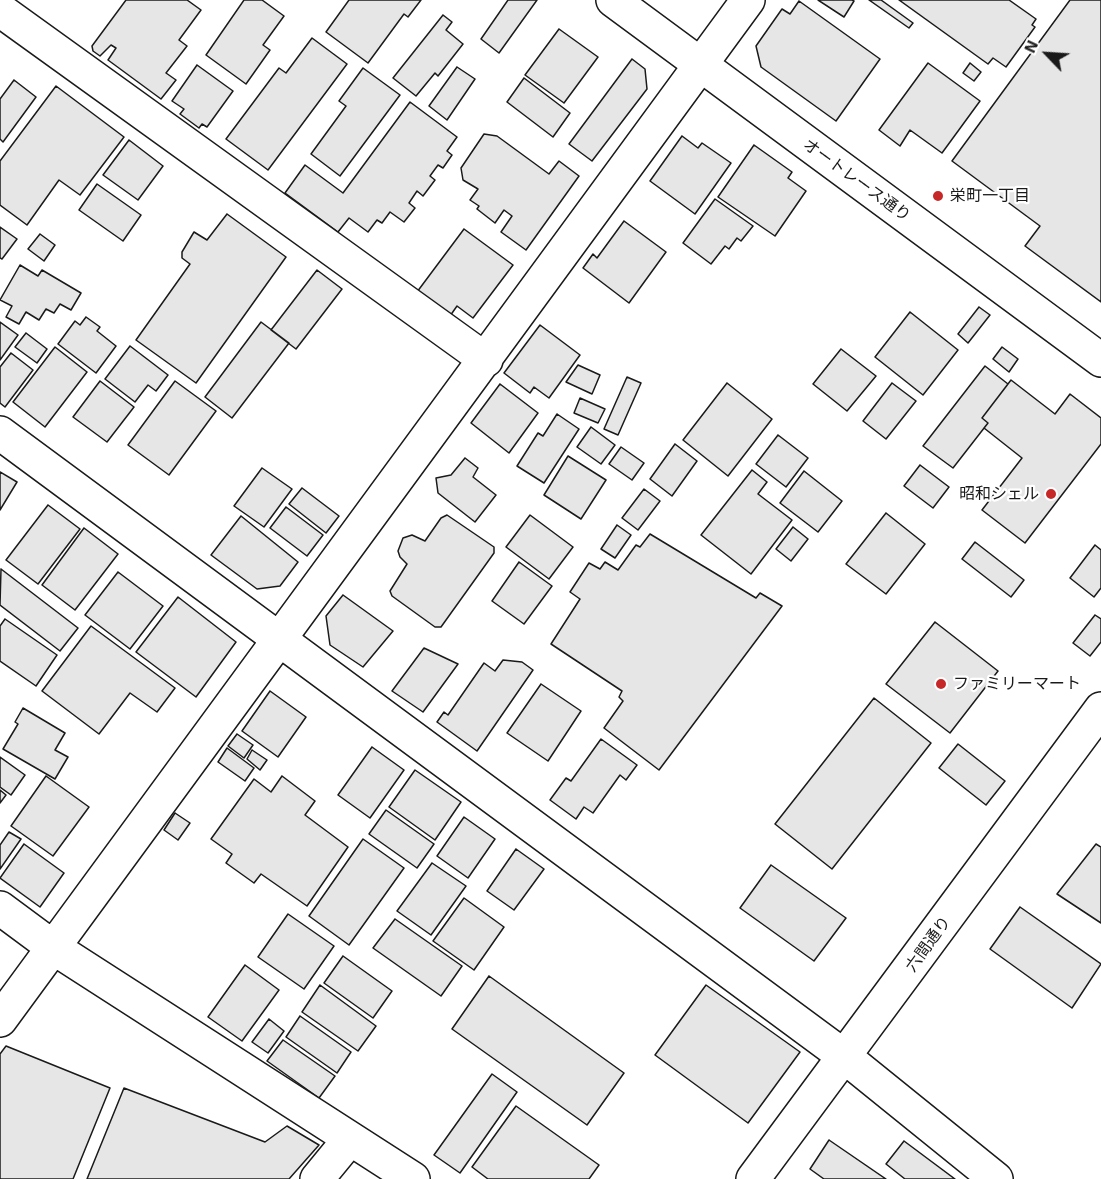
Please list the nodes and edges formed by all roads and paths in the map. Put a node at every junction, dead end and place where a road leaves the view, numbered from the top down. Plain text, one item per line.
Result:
1 (613, 0) edge
2 (748, 0) edge
3 (0, 10) edge
4 (701, 64) junction
5 (486, 360) junction
6 (1101, 360) edge
7 (0, 433) edge
8 (280, 639) junction
9 (1101, 709) edge
10 (0, 908) edge
11 (54, 948) junction
12 (0, 1020) edge
13 (845, 1057) junction
14 (349, 1140) junction
15 (317, 1179) edge
16 (412, 1179) edge
17 (753, 1179) edge
18 (996, 1179) edge

1 - 4 street, オートレース通り
2 - 4 street
3 - 5 street
4 - 5 street
4 - 6 street, オートレース通り
5 - 8 street
7 - 8 street
8 - 11 street
8 - 13 street
9 - 13 street, 六間通り
10 - 11 street
11 - 12 street
11 - 14 street
13 - 17 street, 六間通り
13 - 18 street
14 - 15 street
14 - 16 street

